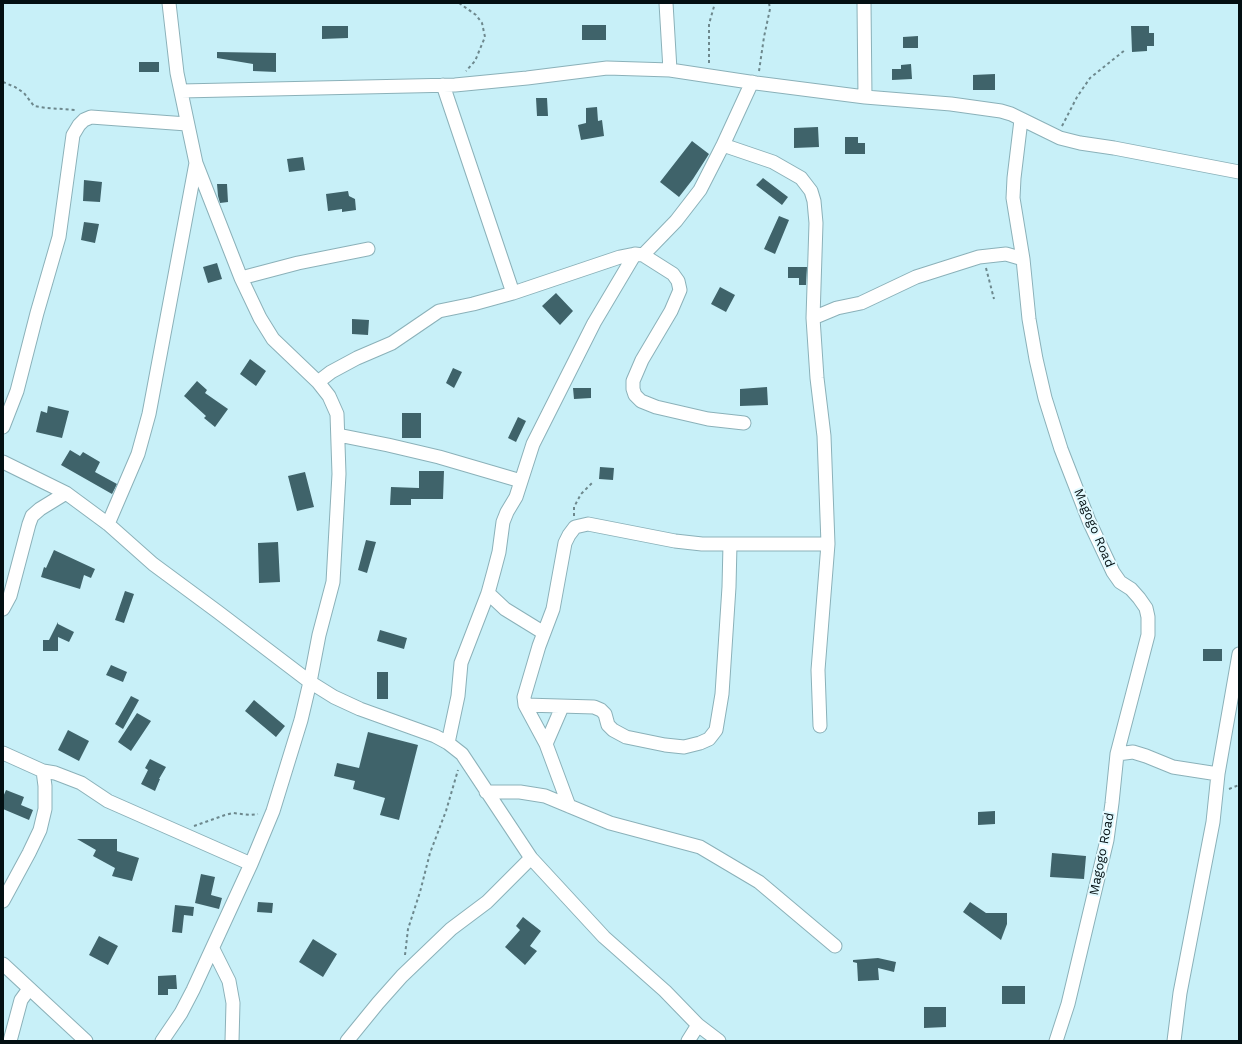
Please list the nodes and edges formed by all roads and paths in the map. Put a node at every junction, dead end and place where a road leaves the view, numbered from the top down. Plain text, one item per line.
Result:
1 (169, 3) edge
2 (460, 3) edge
3 (666, 3) edge
4 (715, 3) edge
5 (770, 3) edge
6 (864, 3) edge
7 (1125, 50) dead end
8 (670, 70) junction
9 (709, 76) junction
10 (3, 82) edge
11 (754, 82) junction
12 (449, 85) junction
13 (181, 92) junction
14 (865, 96) junction
15 (91, 117) junction
16 (1021, 120) junction
17 (187, 124) junction
18 (1048, 133) junction
19 (723, 145) junction
20 (196, 163) junction
21 (1239, 172) edge
22 (368, 249) dead end
23 (639, 254) junction
24 (979, 257) junction
25 (1023, 259) junction
26 (241, 278) junction
27 (513, 293) junction
28 (994, 299) dead end
29 (813, 318) junction
30 (318, 382) junction
31 (744, 423) dead end
32 (3, 427) edge
33 (338, 435) junction
34 (3, 462) edge
35 (521, 481) junction
36 (592, 483) dead end
37 (66, 493) junction
38 (108, 524) junction
39 (575, 527) junction
40 (730, 544) junction
41 (828, 544) junction
42 (488, 593) junction
43 (3, 609) edge
44 (544, 633) junction
45 (1239, 654) edge
46 (310, 682) junction
47 (525, 705) junction
48 (562, 707) junction
49 (820, 726) dead end
50 (448, 743) junction
51 (546, 744) junction
52 (3, 753) edge
53 (462, 754) junction
54 (1116, 754) junction
55 (43, 771) junction
56 (1218, 774) junction
57 (486, 792) junction
58 (569, 806) junction
59 (273, 811) junction
60 (177, 832) junction
61 (531, 858) junction
62 (251, 864) junction
63 (3, 901) edge
64 (835, 946) dead end
65 (213, 949) junction
66 (405, 956) dead end
67 (3, 964) edge
68 (29, 989) junction
69 (698, 1025) junction
70 (10, 1041) edge
71 (86, 1041) edge
72 (162, 1041) edge
73 (232, 1041) edge
74 (347, 1041) edge
75 (688, 1041) edge
76 (719, 1041) edge
77 (1056, 1041) edge
78 (1174, 1041) edge

1 - 13 street
2 - 12 path
3 - 8 street
4 - 9 path
5 - 11 path
6 - 14 street
7 - 18 path
8 - 9 street
8 - 12 street
9 - 11 street
10 - 15 path
11 - 14 street
11 - 19 street
12 - 13 street
12 - 27 street
13 - 17 street
14 - 16 street
15 - 17 street
15 - 32 street
16 - 18 street
16 - 25 street, Magogo Road
17 - 20 street
18 - 21 street
19 - 23 street
19 - 29 street
20 - 26 street
20 - 38 street
22 - 26 street
23 - 27 street
23 - 31 street
23 - 35 street
24 - 25 street
24 - 28 path
24 - 29 street
25 - 54 street, Magogo Road
26 - 30 street
27 - 30 street
29 - 41 street
30 - 33 street
33 - 35 street
33 - 46 street
34 - 37 street
35 - 42 street
36 - 39 path
37 - 38 street
37 - 43 street
38 - 46 street
39 - 40 street
39 - 44 street
40 - 41 street
40 - 48 street
41 - 49 street
42 - 44 street
42 - 50 street
44 - 47 street
45 - 56 street
46 - 50 street
46 - 59 street
47 - 48 street
47 - 51 street
48 - 51 street
50 - 53 street
51 - 58 street
52 - 55 street
53 - 57 street
53 - 66 path
54 - 56 street
54 - 77 street, Magogo Road
55 - 60 street
55 - 63 street
56 - 78 street
57 - 58 street
57 - 61 street
58 - 64 street
59 - 60 path
59 - 62 street
60 - 62 street
61 - 69 street
61 - 74 street
62 - 65 street
65 - 72 street
65 - 73 street
67 - 68 street
68 - 70 street
68 - 71 street
69 - 75 street
69 - 76 street

